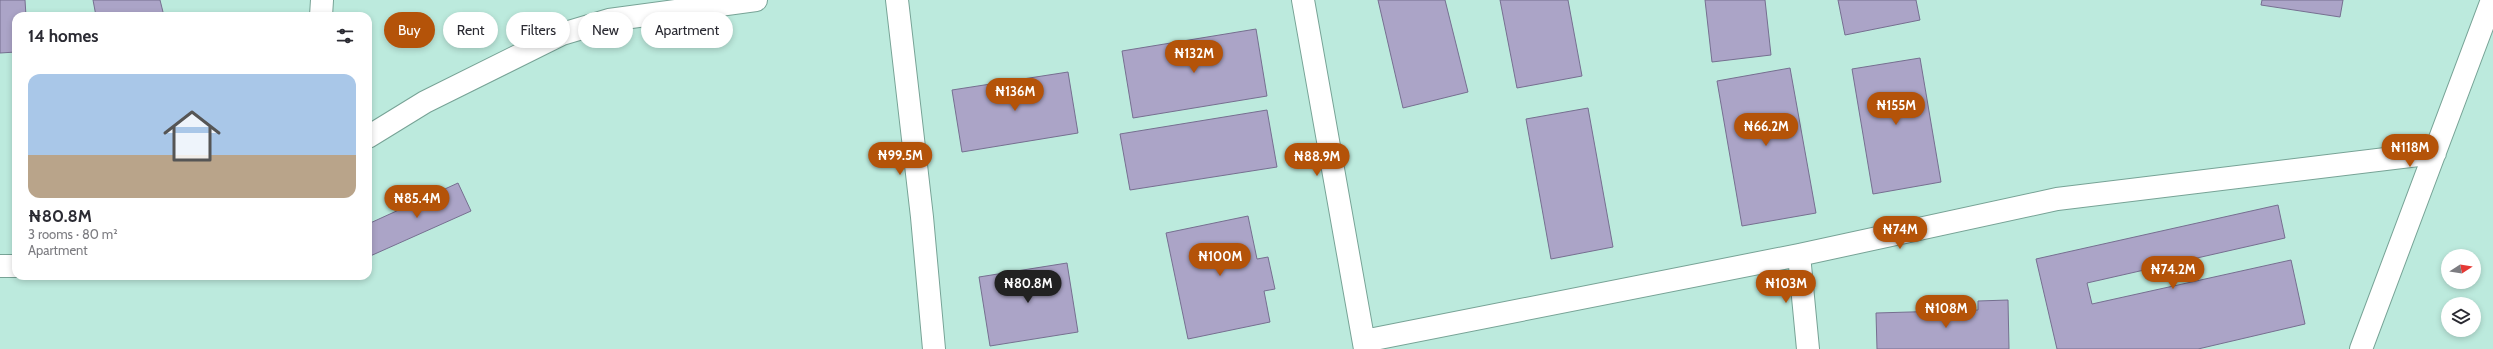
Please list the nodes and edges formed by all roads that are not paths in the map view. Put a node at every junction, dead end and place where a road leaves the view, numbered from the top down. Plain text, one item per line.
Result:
1 (322, 0) edge
2 (756, 0) edge
3 (897, 0) edge
4 (1303, 0) edge
5 (2492, 0) edge
6 (321, 12) edge
7 (372, 134) edge
8 (2435, 153) junction
9 (1799, 255) junction
10 (0, 266) edge
11 (12, 266) edge
12 (1365, 345) edge
13 (934, 349) edge
14 (1808, 349) edge
15 (2361, 349) edge

1 - 6 street
2 - 7 street
3 - 13 street
4 - 12 street
5 - 8 street
8 - 9 street
8 - 15 street
9 - 12 street
9 - 14 street
10 - 11 street

